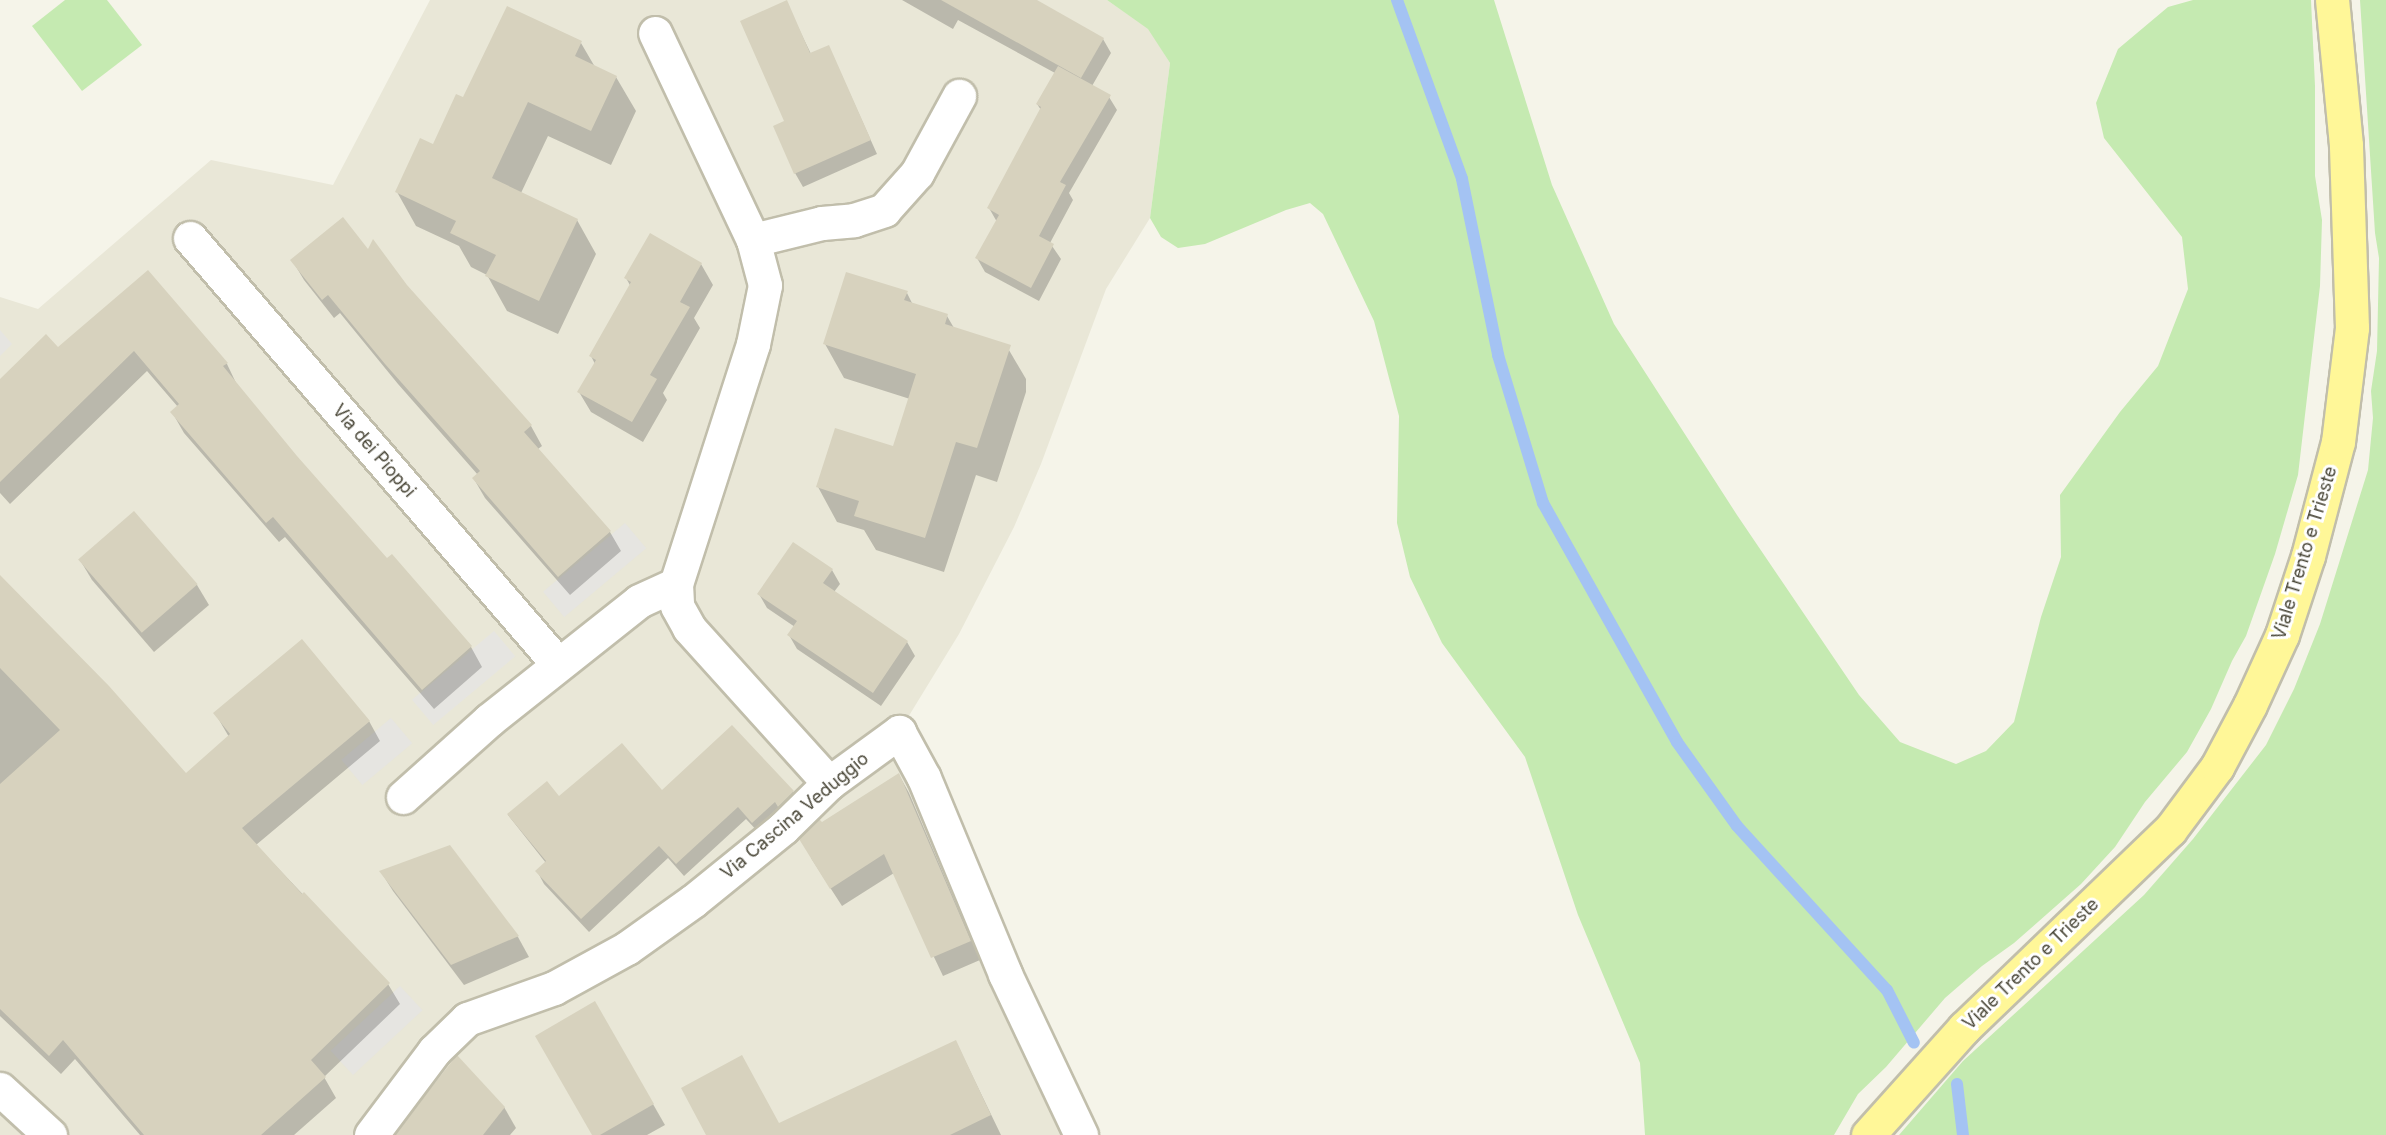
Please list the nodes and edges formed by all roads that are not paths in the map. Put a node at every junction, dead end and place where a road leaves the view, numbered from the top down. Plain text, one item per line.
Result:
1 (2332, 0) edge
2 (655, 33) dead end
3 (959, 96) dead end
4 (190, 238) dead end
5 (753, 240) junction
6 (676, 584) junction
7 (558, 664) junction
8 (830, 783) junction
9 (403, 797) dead end
10 (0, 1089) edge
11 (50, 1135) edge
12 (371, 1135) edge
13 (1081, 1135) edge
14 (1868, 1135) edge

1 - 14 main road, Viale Trento e Trieste
2 - 5 street
3 - 5 street
4 - 7 street, Via dei Pioppi
5 - 6 street
6 - 7 street
6 - 8 street
7 - 9 street
8 - 12 street, Via Cascina Veduggio
8 - 13 street, Via Cascina Veduggio
10 - 11 street

